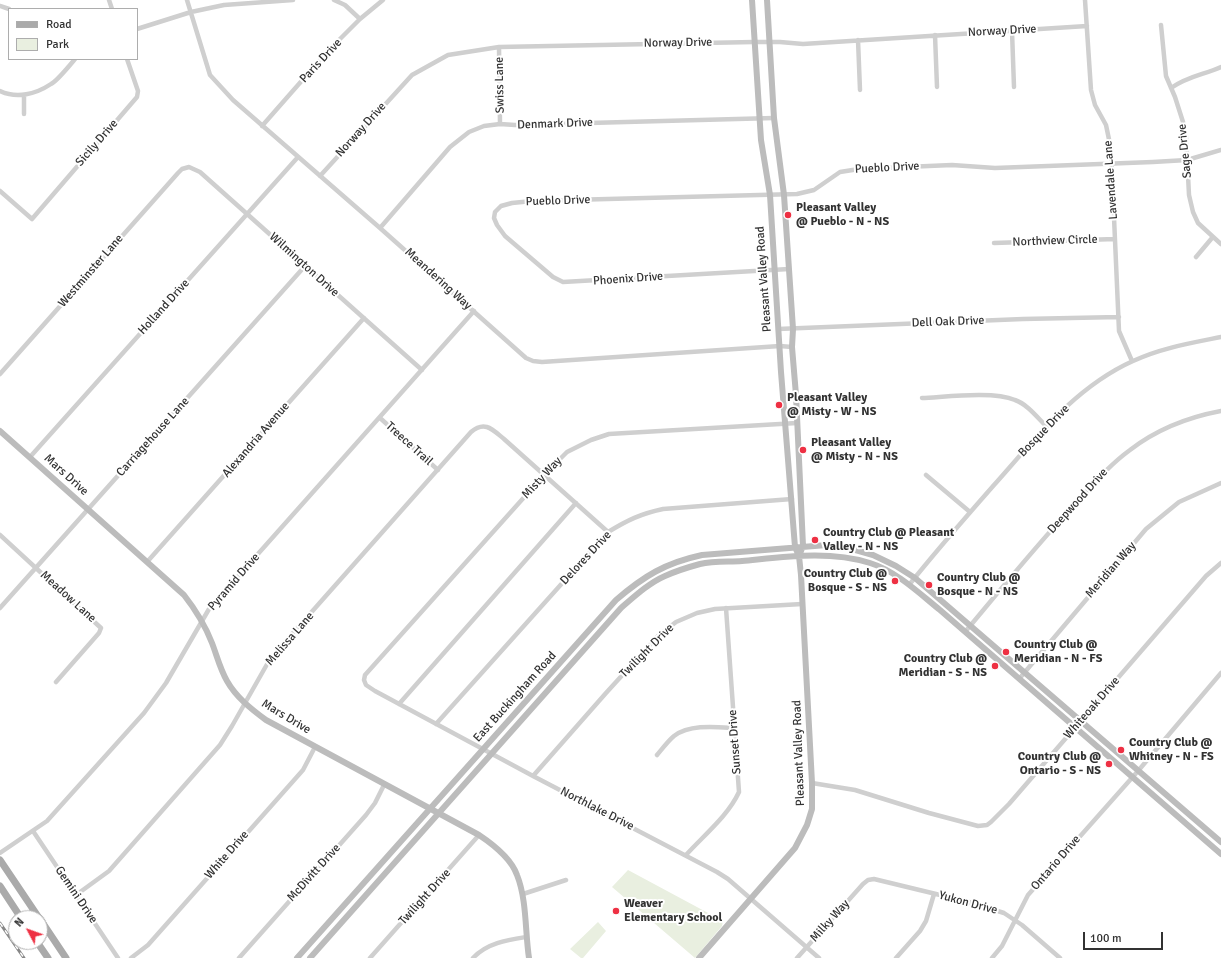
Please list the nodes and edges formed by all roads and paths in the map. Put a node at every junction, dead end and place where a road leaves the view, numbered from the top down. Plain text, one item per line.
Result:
1 (187, 0) edge
2 (293, 0) edge
3 (334, 0) edge
4 (383, 0) edge
5 (752, 0) edge
6 (767, 0) edge
7 (1085, 0) edge
8 (191, 12) junction
9 (360, 19) junction
10 (1087, 26) junction
11 (1161, 26) dead end
12 (138, 29) edge
13 (1012, 31) junction
14 (935, 35) junction
15 (858, 40) junction
16 (754, 42) junction
17 (770, 42) junction
18 (499, 46) junction
19 (74, 60) edge
20 (127, 60) edge
21 (1221, 67) edge
22 (937, 87) dead end
23 (1014, 87) dead end
24 (1171, 88) junction
25 (860, 90) dead end
26 (0, 91) edge
27 (24, 95) junction
28 (24, 114) dead end
29 (774, 118) junction
30 (760, 119) junction
31 (500, 124) junction
32 (262, 126) junction
33 (1221, 150) edge
34 (298, 157) junction
35 (1188, 160) junction
36 (1113, 164) junction
37 (182, 169) joint
38 (320, 176) junction
39 (0, 191) edge
40 (770, 195) junction
41 (784, 195) junction
42 (247, 214) junction
43 (494, 218) joint
44 (380, 228) junction
45 (1212, 238) junction
46 (1115, 239) junction
47 (994, 243) dead end
48 (1221, 244) edge
49 (1196, 257) dead end
50 (305, 266) junction
51 (789, 269) junction
52 (775, 270) junction
53 (474, 311) junction
54 (1118, 317) junction
55 (364, 318) junction
56 (778, 329) junction
57 (793, 329) junction
58 (1221, 337) edge
59 (780, 346) junction
60 (792, 346) junction
61 (1132, 361) junction
62 (422, 370) junction
63 (0, 374) edge
64 (922, 398) dead end
65 (1221, 411) edge
66 (380, 418) junction
67 (797, 423) junction
68 (785, 424) junction
69 (1046, 426) junction
70 (0, 431) edge
71 (30, 457) junction
72 (438, 470) junction
73 (544, 475) junction
74 (926, 475) dead end
75 (1221, 483) edge
76 (792, 499) junction
77 (576, 503) junction
78 (88, 509) junction
79 (970, 512) junction
80 (608, 532) junction
81 (0, 535) edge
82 (803, 546) junction
83 (795, 547) junction
84 (799, 556) junction
85 (147, 562) junction
86 (1221, 563) edge
87 (36, 567) junction
88 (915, 578) junction
89 (909, 585) junction
90 (802, 604) junction
91 (0, 608) edge
92 (726, 608) junction
93 (202, 621) junction
94 (971, 625) junction
95 (965, 632) junction
96 (1025, 672) junction
97 (1221, 673) edge
98 (1019, 679) junction
99 (364, 680) joint
100 (56, 682) dead end
101 (244, 703) junction
102 (399, 704) junction
103 (1081, 721) junction
104 (436, 724) junction
105 (734, 728) junction
106 (1075, 728) junction
107 (315, 747) junction
108 (484, 748) junction
109 (492, 753) junction
110 (657, 755) dead end
111 (1138, 771) junction
112 (533, 776) junction
113 (1132, 777) junction
114 (812, 783) junction
115 (384, 785) junction
116 (430, 809) junction
117 (438, 813) junction
118 (33, 831) junction
119 (479, 835) junction
120 (1221, 842) edge
121 (0, 853) edge
122 (1221, 854) edge
123 (686, 855) junction
124 (0, 860) edge
125 (566, 880) dead end
126 (862, 884) joint
127 (0, 886) edge
128 (523, 894) junction
129 (934, 894) junction
130 (76, 895) junction
131 (751, 898) junction
132 (16, 910) edge
133 (34, 910) edge
134 (1015, 919) junction
135 (48, 931) edge
136 (526, 937) junction
137 (807, 947) junction
138 (66, 958) edge
139 (118, 958) edge
140 (132, 958) edge
141 (239, 958) edge
142 (297, 958) edge
143 (310, 958) edge
144 (370, 958) edge
145 (473, 958) edge
146 (529, 958) edge
147 (699, 958) edge
148 (797, 958) edge
149 (819, 958) edge
150 (896, 958) edge
151 (992, 958) edge
152 (1060, 958) edge

1 - 8 street, Meandering Way
2 - 8 street
3 - 9 street
4 - 9 street, Paris Drive
5 - 16 main road, Pleasant Valley Road
6 - 17 main road, Pleasant Valley Road
7 - 10 street, Lavendale Lane
8 - 12 street
8 - 32 street, Meandering Way
9 - 32 street, Paris Drive
10 - 13 street, Norway Drive
10 - 36 street, Lavendale Lane
11 - 24 street, Sage Drive
13 - 14 street, Norway Drive
13 - 23 street
14 - 15 street, Norway Drive
14 - 22 street
15 - 17 street, Norway Drive
15 - 25 street
16 - 17 street, Norway Drive
16 - 18 street, Norway Drive
16 - 30 main road, Pleasant Valley Road
17 - 29 main road, Pleasant Valley Road
18 - 31 street, Swiss Lane
18 - 38 street, Norway Drive
19 - 27 street
20 - 39 street, Sicily Drive
21 - 24 street
24 - 35 street, Sage Drive
26 - 27 street
27 - 28 street
29 - 30 street, Denmark Drive
29 - 41 main road, Pleasant Valley Road
30 - 31 street, Denmark Drive
30 - 40 main road, Pleasant Valley Road
31 - 44 street, Denmark Drive
32 - 34 street, Meandering Way
33 - 35 street, Pueblo Drive
34 - 38 street, Meandering Way
34 - 42 street, Holland Drive
35 - 36 street, Pueblo Drive
35 - 45 street, Sage Drive
36 - 41 street, Pueblo Drive
36 - 46 street, Lavendale Lane
37 - 42 street, Wilmington Drive
37 - 63 street, Westminster Lane
38 - 44 street, Meandering Way
40 - 41 street, Pueblo Drive
40 - 43 street, Pueblo Drive
40 - 52 main road, Pleasant Valley Road
41 - 51 main road, Pleasant Valley Road
42 - 50 street, Wilmington Drive
42 - 71 street, Holland Drive
43 - 52 street, Phoenix Drive
44 - 53 street, Meandering Way
45 - 48 street, Sage Drive
45 - 49 street
46 - 47 street, Northview Circle
46 - 54 street, Lavendale Lane
50 - 55 street, Wilmington Drive
50 - 78 street, Carriagehouse Lane
51 - 52 street, Phoenix Drive
51 - 57 main road, Pleasant Valley Road
52 - 56 main road, Pleasant Valley Road
53 - 59 street, Meandering Way
53 - 62 street, Pyramid Drive
54 - 57 street, Dell Oak Drive
54 - 61 street, Lavendale Lane
55 - 62 street, Wilmington Drive
55 - 85 street, Alexandria Avenue
56 - 57 street, Dell Oak Drive
56 - 59 main road, Pleasant Valley Road
57 - 60 main road, Pleasant Valley Road
58 - 61 street, Bosque Drive
59 - 60 street, Meandering Way
59 - 68 main road, Pleasant Valley Road
60 - 67 main road, Pleasant Valley Road
61 - 69 street, Bosque Drive
62 - 66 street, Pyramid Drive
64 - 69 street
65 - 94 street, Deepwood Drive
66 - 72 street, Treece Trail
66 - 93 street, Pyramid Drive
67 - 68 street, Misty Way
67 - 82 main road, Pleasant Valley Road
68 - 73 street, Misty Way
68 - 76 main road, Pleasant Valley Road
69 - 79 street, Bosque Drive
70 - 71 main road, Mars Drive
71 - 78 main road, Mars Drive
72 - 73 street, Melissa Lane
72 - 101 street, Melissa Lane
73 - 77 street
73 - 99 street, Misty Way
74 - 79 street
75 - 96 street, Meridian Way
76 - 80 street, Delores Drive
76 - 83 main road, Pleasant Valley Road
77 - 80 street
77 - 102 street
78 - 85 main road, Mars Drive
78 - 87 street, Carriagehouse Lane
79 - 88 street, Bosque Drive
80 - 104 street, Delores Drive
81 - 87 street, Meadow Lane
82 - 83 main road, East Buckingham Road
82 - 84 main road, Pleasant Valley Road
82 - 88 main road, East Buckingham Road
83 - 84 main road, Pleasant Valley Road
83 - 108 main road, East Buckingham Road
84 - 89 main road, East Buckingham Road
84 - 90 main road, Pleasant Valley Road
84 - 109 main road, East Buckingham Road
85 - 93 main road, Mars Drive
86 - 103 street, Whiteoak Drive
87 - 91 street, Carriagehouse Lane
87 - 100 street, Meadow Lane
88 - 89 street, Bosque Drive
88 - 94 main road, East Buckingham Road
89 - 95 main road, East Buckingham Road
90 - 92 street, Twilight Drive
90 - 114 main road, Pleasant Valley Road
92 - 105 street, Sunset Drive
92 - 112 street, Twilight Drive
93 - 101 main road, Mars Drive
93 - 118 street, Pyramid Drive
94 - 95 street, Deepwood Drive
94 - 96 main road, East Buckingham Road
95 - 98 main road, East Buckingham Road
96 - 98 street, Meridian Way
96 - 103 main road, East Buckingham Road
97 - 111 street, Ontario Drive
98 - 106 main road, East Buckingham Road
99 - 102 street, Northlake Drive
101 - 107 main road, Mars Drive
101 - 130 street, Melissa Lane
102 - 104 street, Northlake Drive
103 - 106 street, Whiteoak Drive
103 - 111 main road, East Buckingham Road
104 - 108 street, Northlake Drive
105 - 110 street
105 - 123 street, Sunset Drive
106 - 113 main road, East Buckingham Road
106 - 114 street, Whiteoak Drive
107 - 115 main road, Mars Drive
107 - 140 street, White Drive
108 - 109 street, Northlake Drive
108 - 116 main road, East Buckingham Road
109 - 112 street, Northlake Drive
109 - 117 main road, East Buckingham Road
111 - 113 street, Ontario Drive
111 - 120 main road, East Buckingham Road
112 - 123 street, Northlake Drive
113 - 122 main road, East Buckingham Road
113 - 134 street, Ontario Drive
114 - 131 main road, Pleasant Valley Road
115 - 116 main road, Mars Drive
115 - 141 street, McDivitt Drive
116 - 117 main road, Mars Drive
116 - 142 main road, East Buckingham Road
117 - 119 main road, Mars Drive
117 - 143 main road, East Buckingham Road
118 - 121 street, Pyramid Drive
118 - 130 street, Gemini Drive
119 - 128 main road, Mars Drive
119 - 144 street, Twilight Drive
123 - 131 street, Northlake Drive
124 - 133 main road
125 - 128 street
126 - 129 street, Yukon Drive
126 - 137 street, Milky Way
127 - 132 main road
128 - 136 main road, Mars Drive
129 - 134 street, Yukon Drive
129 - 150 street
130 - 139 street, Gemini Drive
131 - 137 street, Northlake Drive
131 - 147 main road, Pleasant Valley Road
134 - 151 street, Ontario Drive
134 - 152 street, Yukon Drive
135 - 138 main road
136 - 145 street
136 - 146 main road, Mars Drive
137 - 148 street, Milky Way
137 - 149 street, Northlake Drive

